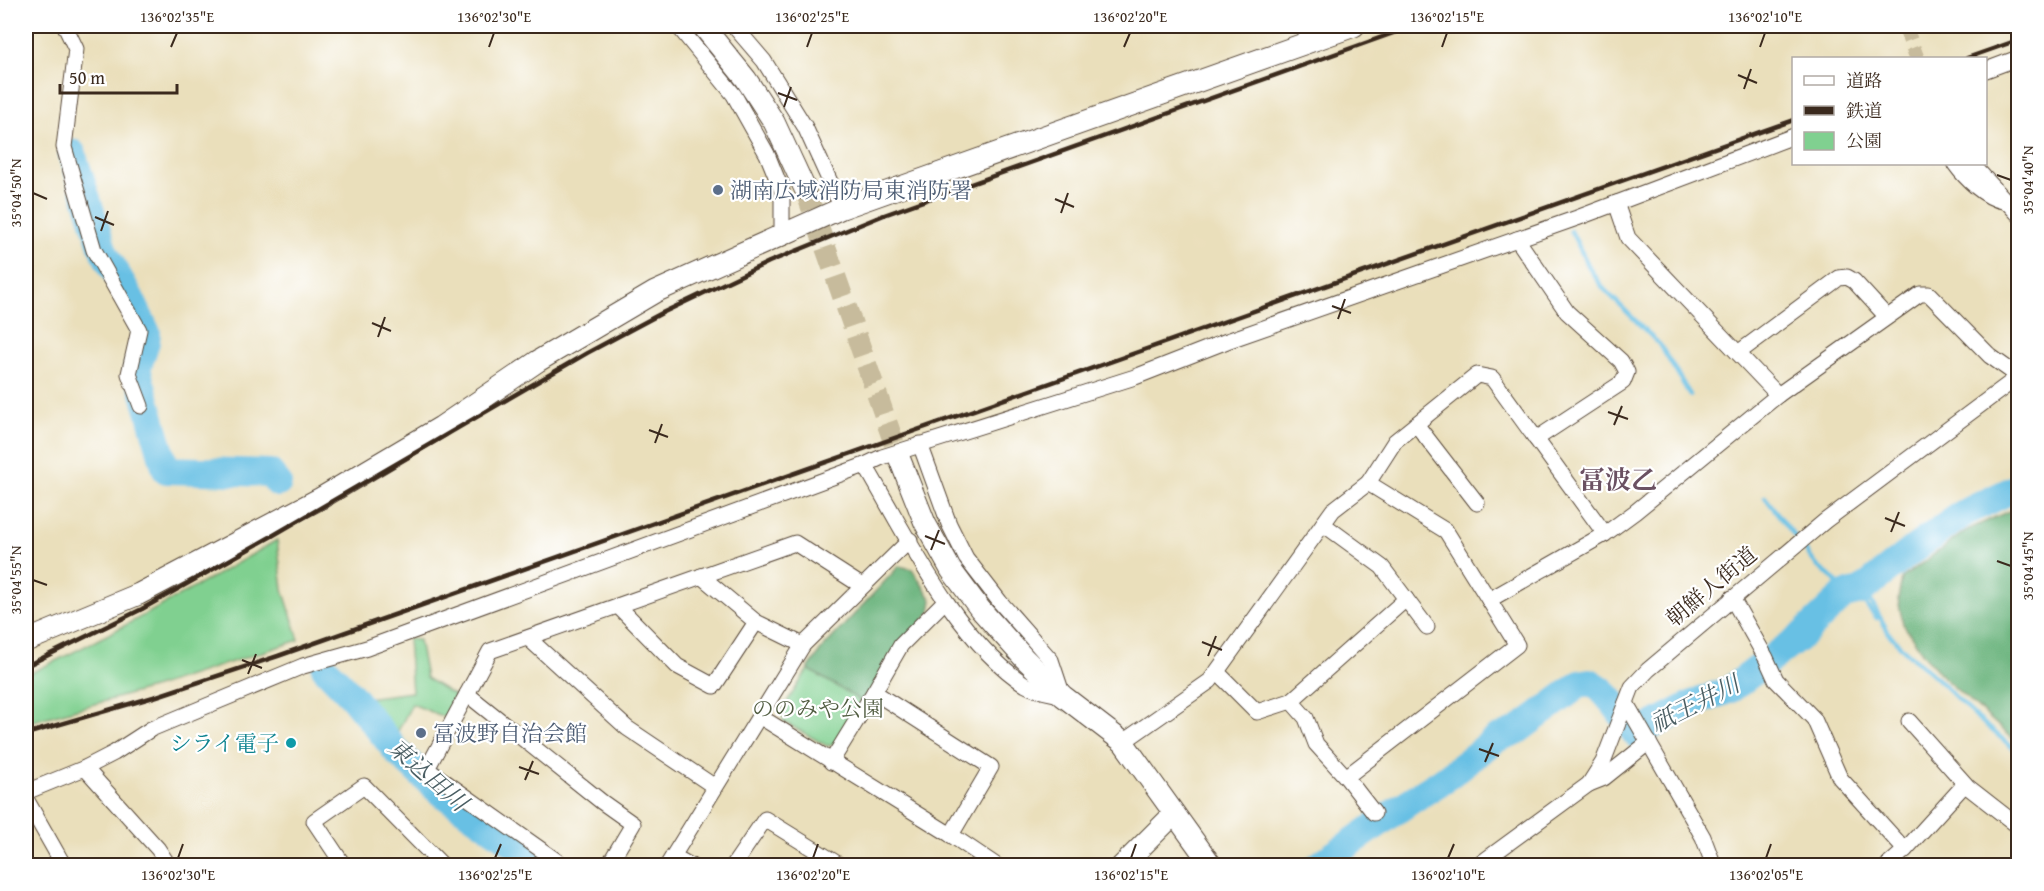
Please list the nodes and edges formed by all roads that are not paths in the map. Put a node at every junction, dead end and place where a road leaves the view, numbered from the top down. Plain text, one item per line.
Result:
1 (65, 26) edge
2 (678, 26) edge
3 (703, 26) edge
4 (735, 26) edge
5 (1354, 26) edge
6 (2019, 58) edge
7 (1987, 70) edge
8 (1792, 137) edge
9 (1956, 165) edge
10 (1973, 165) edge
11 (805, 189) tunnel mouth
12 (1616, 203) junction
13 (842, 208) junction
14 (2014, 208) edge
15 (782, 233) junction
16 (1517, 239) junction
17 (1887, 317) junction
18 (1738, 353) junction
19 (2019, 376) edge
20 (1778, 395) junction
21 (141, 406) dead end
22 (1416, 424) junction
23 (1536, 439) junction
24 (920, 444) junction
25 (900, 460) tunnel mouth
26 (865, 465) junction
27 (1368, 483) junction
28 (1477, 503) dead end
29 (1323, 524) junction
30 (1605, 534) junction
31 (910, 540) junction
32 (701, 576) junction
33 (862, 586) junction
34 (1406, 598) junction
35 (1732, 598) junction
36 (1489, 600) junction
37 (945, 601) junction
38 (618, 606) junction
39 (756, 622) junction
40 (1427, 627) dead end
41 (528, 638) junction
42 (26, 641) edge
43 (803, 645) junction
44 (1216, 672) junction
45 (874, 692) junction
46 (467, 694) junction
47 (1064, 696) junction
48 (1291, 701) junction
49 (1622, 711) junction
50 (759, 716) junction
51 (1909, 721) dead end
52 (1645, 735) junction
53 (1123, 742) junction
54 (831, 762) junction
55 (85, 768) junction
56 (1346, 777) junction
57 (1589, 784) junction
58 (1965, 784) junction
59 (715, 787) junction
60 (26, 792) edge
61 (26, 799) edge
62 (1374, 813) dead end
63 (1174, 814) junction
64 (2019, 826) edge
65 (951, 835) junction
66 (1905, 850) junction
67 (670, 861) edge
68 (64, 866) edge
69 (169, 866) edge
70 (344, 866) edge
71 (442, 866) edge
72 (564, 866) edge
73 (608, 866) edge
74 (691, 866) edge
75 (734, 866) edge
76 (841, 866) edge
77 (997, 866) edge
78 (1122, 866) edge
79 (1212, 866) edge
80 (1477, 866) edge
81 (1714, 866) edge
82 (1887, 866) edge

1 - 21 street
2 - 15 street
3 - 11 street
4 - 13 street
5 - 13 street
6 - 7 street
8 - 12 street
9 - 14 street
10 - 14 street
12 - 16 street
12 - 18 street
13 - 15 street
15 - 42 street
16 - 23 street
16 - 24 street
17 - 18 street
17 - 19 street
17 - 20 street
18 - 20 street
19 - 35 street, 朝鮮人街道
20 - 30 street
22 - 23 street
22 - 27 street
22 - 28 street
23 - 30 street
24 - 26 street
24 - 47 street
25 - 47 street
26 - 31 street
26 - 55 street
27 - 29 street
27 - 36 street
29 - 34 street
29 - 44 street
30 - 36 street
31 - 33 street
31 - 37 street
32 - 33 street
32 - 38 street
32 - 39 street
33 - 43 street
34 - 40 street
34 - 48 street
35 - 49 street, 朝鮮人街道
35 - 66 street
36 - 56 street
37 - 45 street
37 - 47 street
38 - 39 street
38 - 41 street
39 - 43 street
41 - 46 street
41 - 59 street
43 - 50 street
44 - 48 street
44 - 53 street
45 - 54 street
45 - 65 street
46 - 72 street
46 - 73 street
47 - 53 street
48 - 56 street
49 - 52 street
49 - 57 street, 朝鮮人街道
50 - 54 street
50 - 59 street
51 - 58 street
52 - 57 street
52 - 81 street
53 - 63 street
54 - 65 street
55 - 60 street
55 - 69 street
56 - 62 street
57 - 80 street, 朝鮮人街道
58 - 64 street
58 - 66 street
59 - 67 street
61 - 68 street
63 - 78 street
63 - 79 street
65 - 77 street
66 - 82 street
67 - 74 street
70 - 71 street
75 - 76 street

